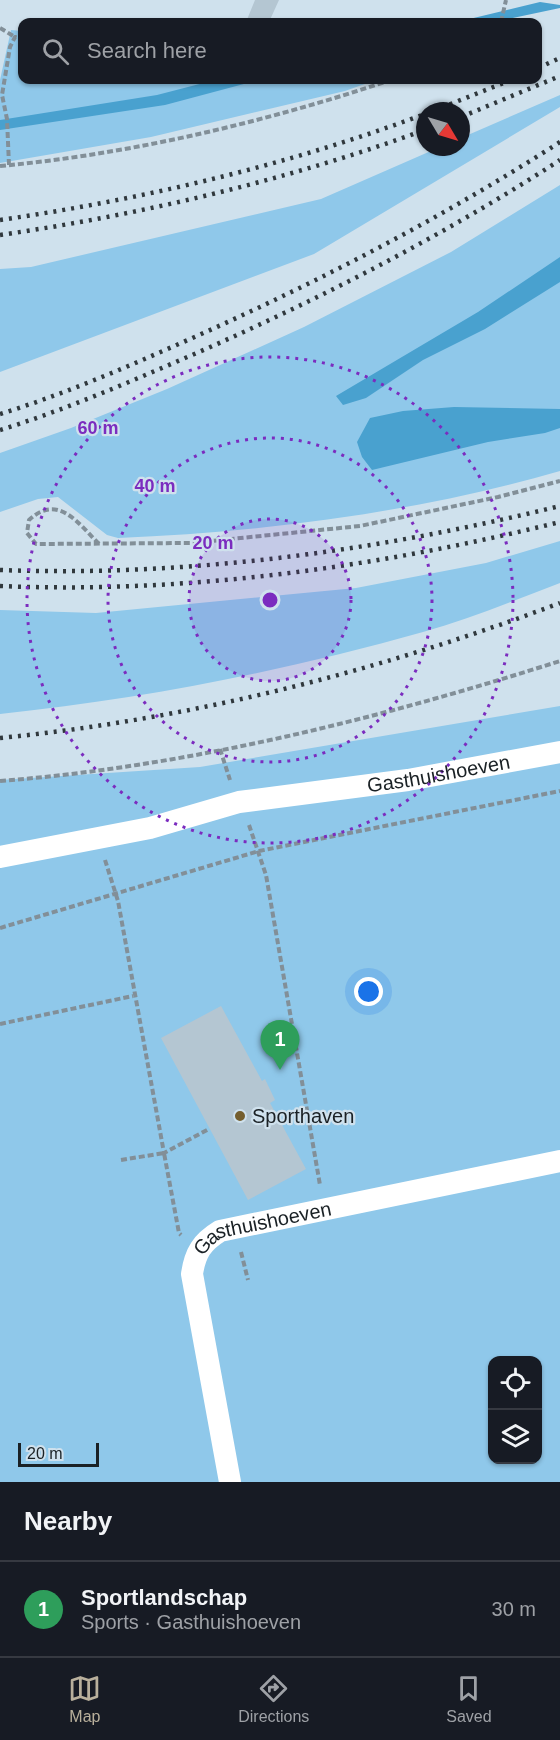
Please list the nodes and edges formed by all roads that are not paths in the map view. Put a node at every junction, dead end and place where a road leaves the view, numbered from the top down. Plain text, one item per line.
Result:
1 (560, 752) edge
2 (0, 857) edge
3 (560, 1161) edge
4 (230, 1482) edge

1 - 2 street, Gasthuishoeven
3 - 4 street, Gasthuishoeven

